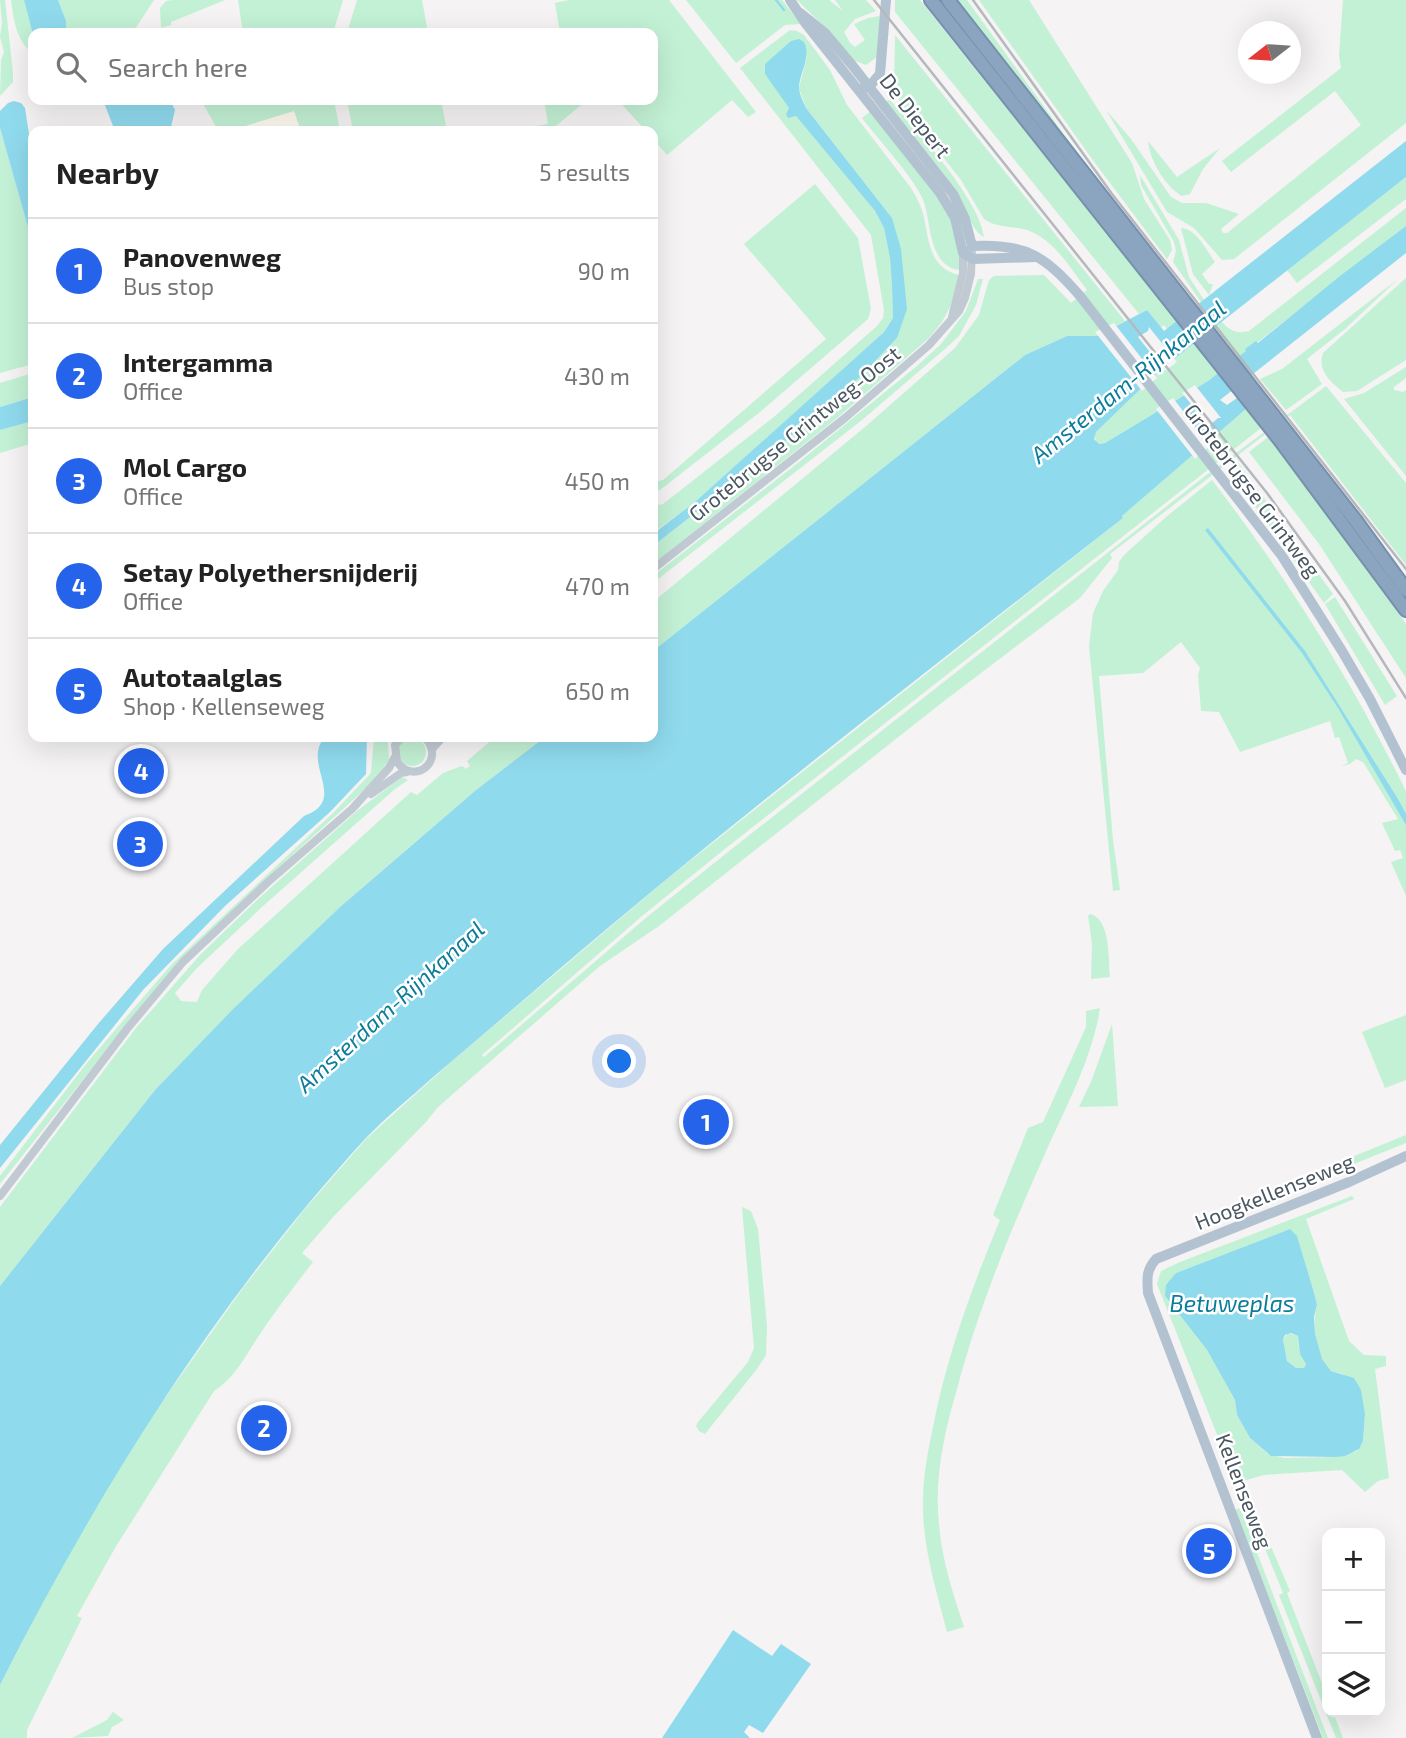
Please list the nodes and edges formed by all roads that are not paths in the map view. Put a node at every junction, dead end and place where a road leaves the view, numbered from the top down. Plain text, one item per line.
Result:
1 (790, 0) edge
2 (886, 0) edge
3 (931, 0) edge
4 (948, 0) edge
5 (800, 13) junction
6 (866, 83) junction
7 (858, 89) junction
8 (972, 246) junction
9 (968, 256) junction
10 (1036, 257) junction
11 (1145, 262) junction
12 (1284, 437) junction
13 (658, 565) edge
14 (1406, 590) edge
15 (1406, 610) edge
16 (398, 742) edge
17 (428, 742) edge
18 (438, 742) edge
19 (432, 748) junction
20 (395, 757) junction
21 (1406, 770) edge
22 (410, 771) junction
23 (352, 809) junction
24 (1406, 1156) edge
25 (0, 1196) edge
26 (1156, 1259) joint
27 (1317, 1738) edge

1 - 5 main road, De Diepert
2 - 6 main road
3 - 11 highway
4 - 11 highway
5 - 6 main road, De Diepert
5 - 7 main road, De Diepert
6 - 7 main road
6 - 8 main road, De Diepert
7 - 9 main road, De Diepert
8 - 9 street
8 - 10 main road, Grotebrugse Grintweg
9 - 10 main road
9 - 13 street, Grotebrugse Grintweg-Oost
10 - 21 main road, Grotebrugse Grintweg
11 - 12 highway
12 - 14 highway
12 - 15 highway
16 - 20 street
17 - 19 street
18 - 19 street
19 - 22 street
20 - 22 street
20 - 23 street
22 - 23 street
23 - 25 street
24 - 26 main road, Hoogkellenseweg
26 - 27 main road, Kellenseweg

